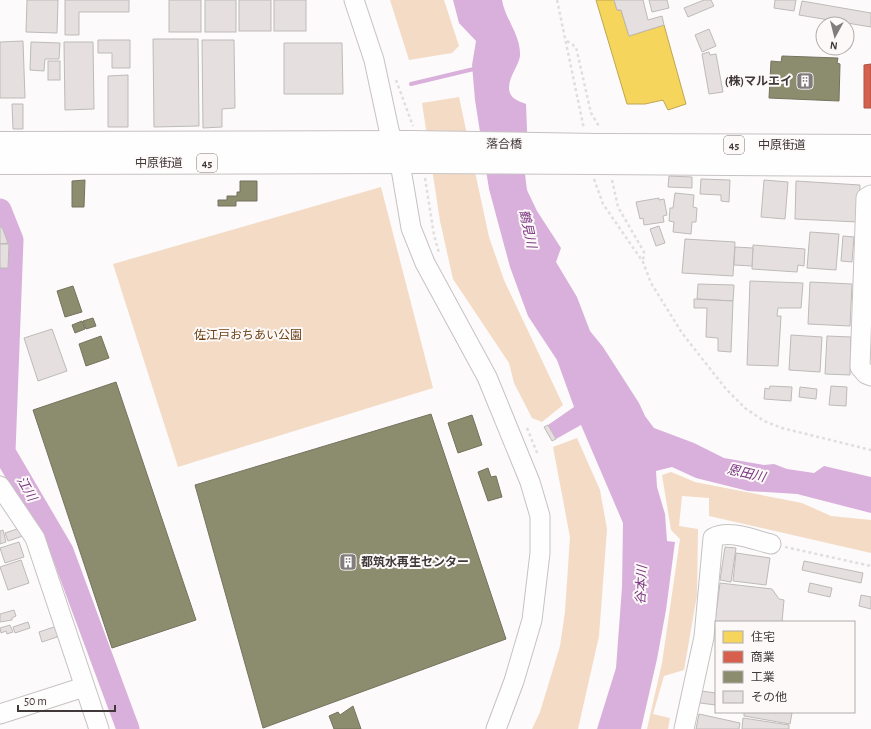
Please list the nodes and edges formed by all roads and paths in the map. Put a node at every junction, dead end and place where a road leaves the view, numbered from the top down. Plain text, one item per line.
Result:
1 (354, 0) edge
2 (557, 0) edge
3 (566, 40) junction
4 (0, 143) edge
5 (871, 146) edge
6 (405, 152) junction
7 (598, 155) junction
8 (0, 163) edge
9 (871, 165) edge
10 (871, 195) edge
11 (643, 262) junction
12 (871, 376) edge
13 (871, 450) edge
14 (0, 486) edge
15 (771, 544) joint
16 (871, 566) edge
17 (84, 687) junction
18 (0, 714) edge
19 (99, 729) edge
20 (496, 729) edge
21 (684, 729) edge

1 - 6 street
2 - 3 path
3 - 7 path
3 - 7 path
4 - 6 main road, 中原街道 / 45
5 - 7 main road, 中原街道 / 45
6 - 7 main road, 落合橋 / 45, bridge
6 - 8 main road, 中原街道 / 45
6 - 20 street
7 - 9 main road, 中原街道 / 45
7 - 11 path
7 - 11 path
10 - 12 street
11 - 13 path
14 - 17 street
15 - 16 path
15 - 21 street
17 - 18 street
17 - 19 street

